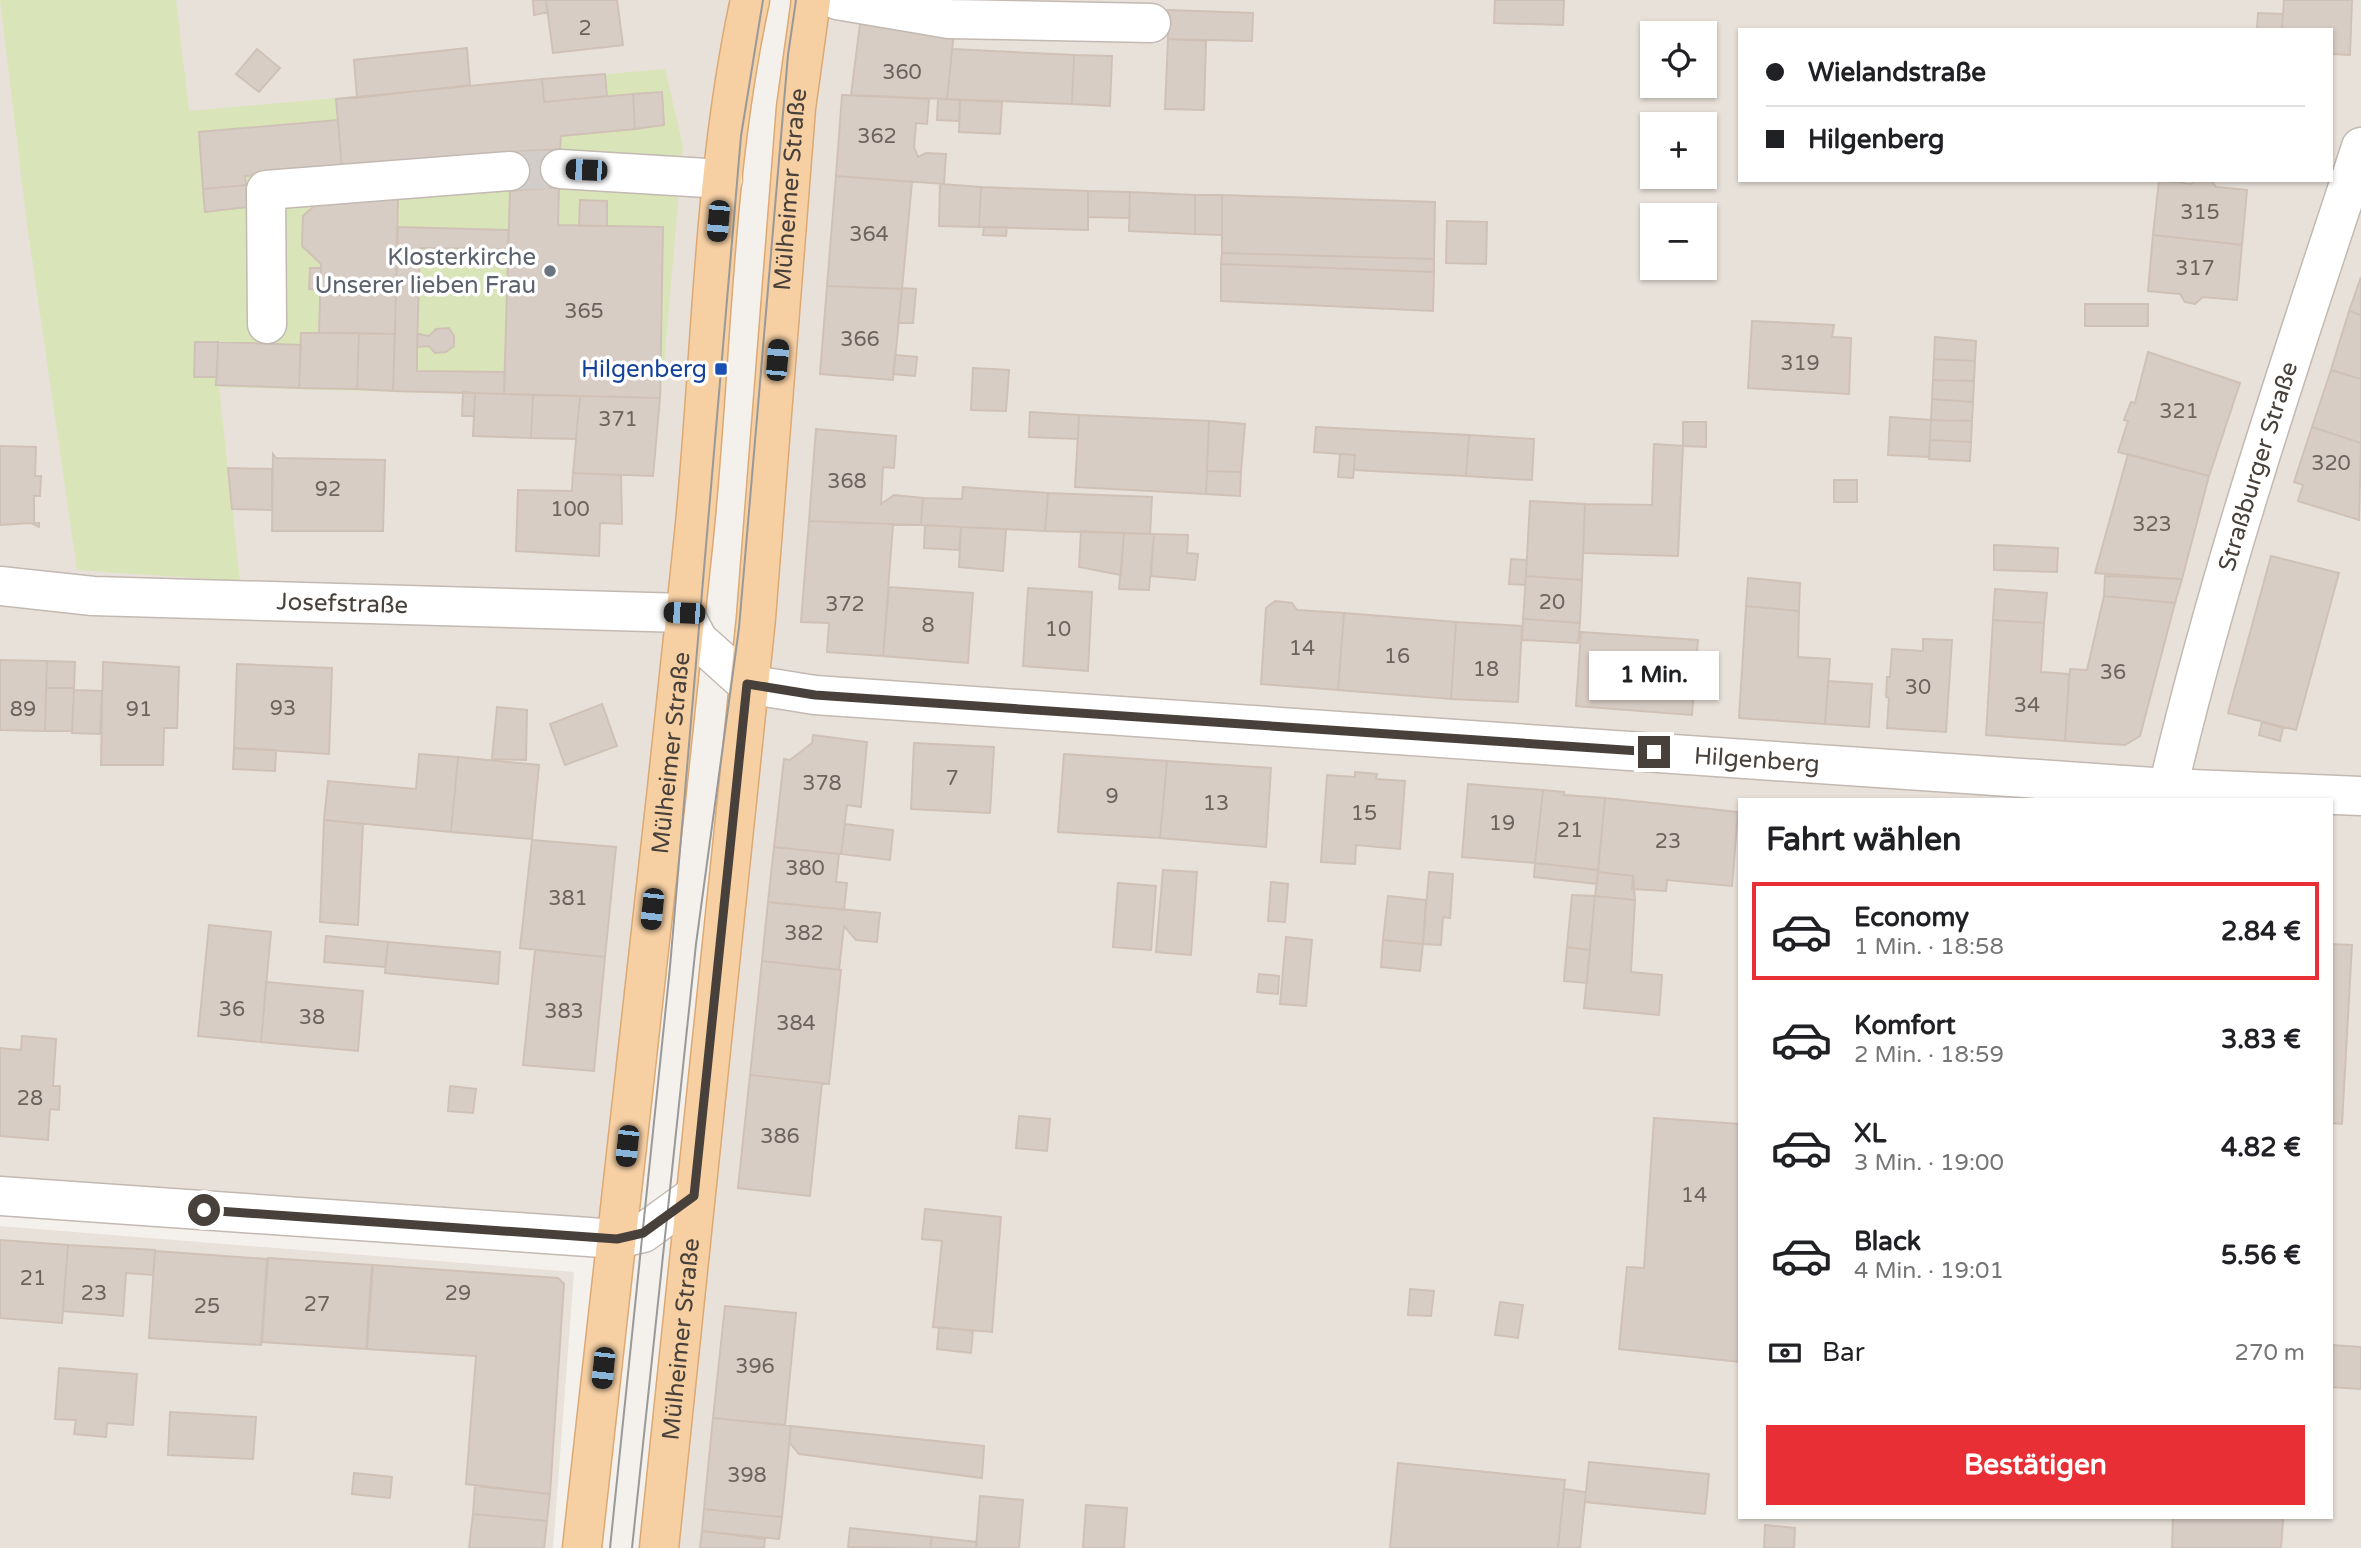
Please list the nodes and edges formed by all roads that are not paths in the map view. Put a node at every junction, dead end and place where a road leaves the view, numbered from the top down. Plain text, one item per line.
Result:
1 (750, 0) edge
2 (811, 0) edge
3 (837, 0) edge
4 (1151, 23) dead end
5 (2361, 147) edge
6 (560, 169) tunnel mouth
7 (510, 171) tunnel mouth
8 (723, 179) junction
9 (267, 324) dead end
10 (0, 586) edge
11 (684, 613) junction
12 (747, 684) junction
13 (2168, 788) junction
14 (2361, 796) edge
15 (0, 1196) edge
16 (694, 1196) junction
17 (617, 1239) junction
18 (582, 1548) edge
19 (659, 1548) edge

1 - 8 main road, Mülheimer Straße
2 - 12 main road, Mülheimer Straße
3 - 4 street
5 - 13 street, Straßburger Straße
6 - 8 street
7 - 9 street
8 - 11 main road, Mülheimer Straße
10 - 11 street, Josefstraße
11 - 12 street
11 - 17 main road, Mülheimer Straße
12 - 13 street, Hilgenberg
12 - 16 main road, Mülheimer Straße
13 - 14 street, Hilgenberg
15 - 17 street
16 - 17 street
16 - 19 main road, Mülheimer Straße
17 - 18 main road, Mülheimer Straße

